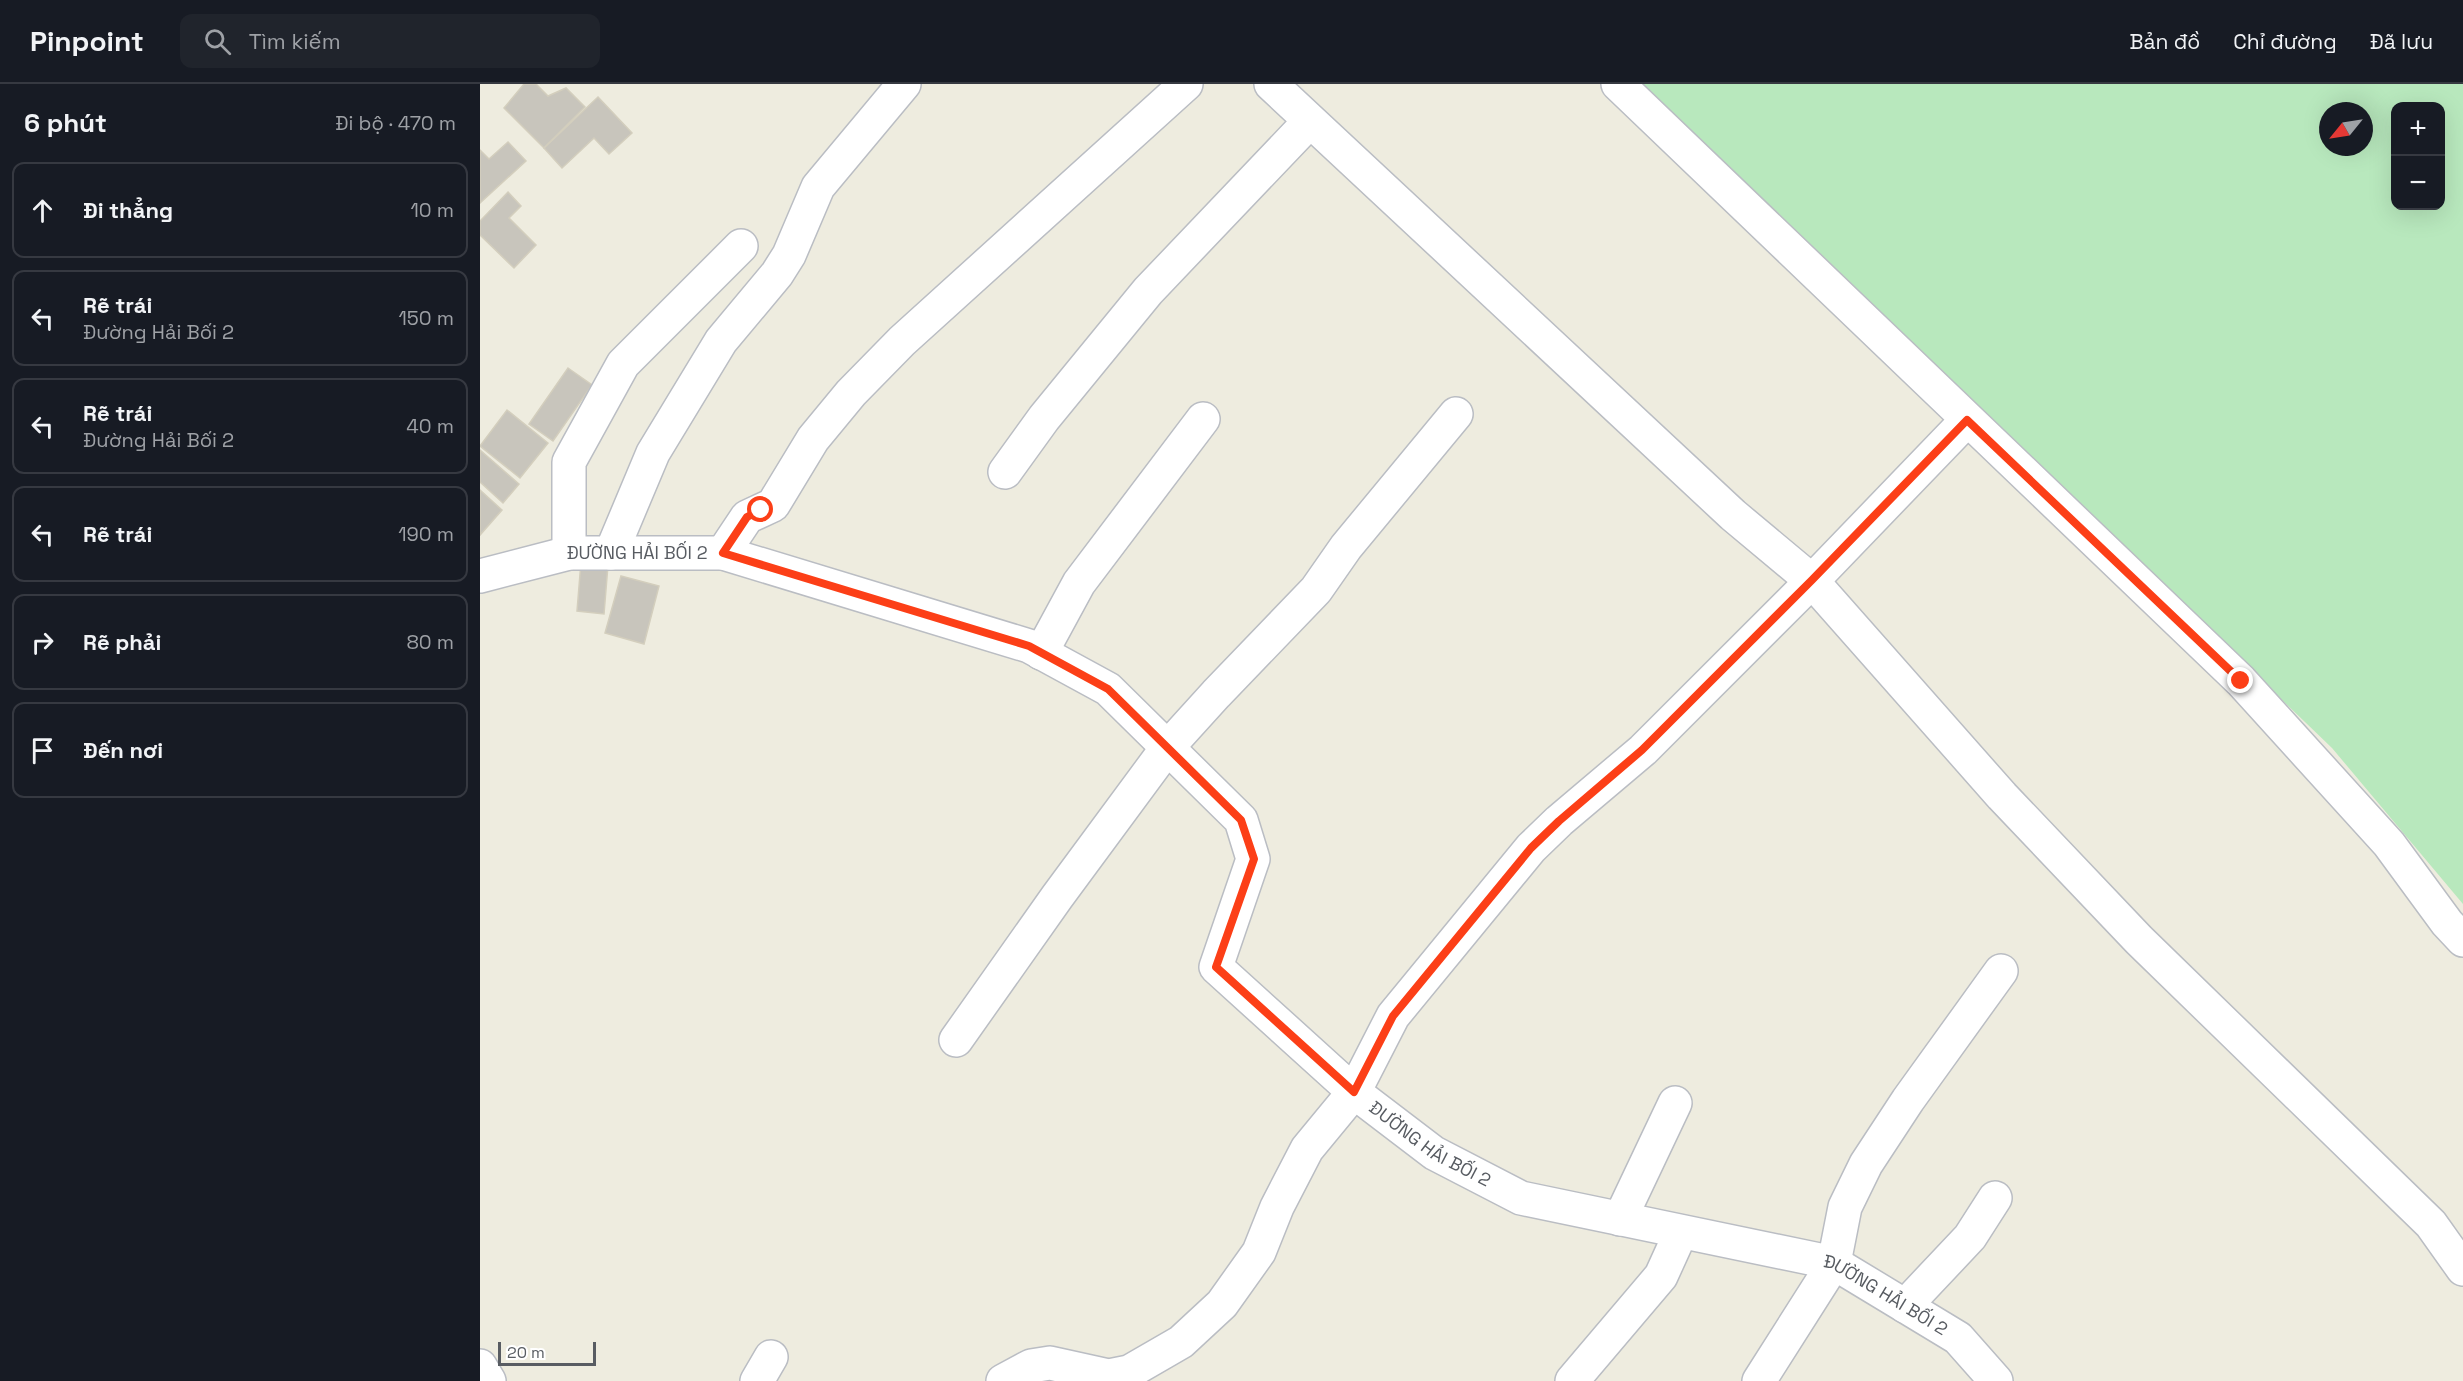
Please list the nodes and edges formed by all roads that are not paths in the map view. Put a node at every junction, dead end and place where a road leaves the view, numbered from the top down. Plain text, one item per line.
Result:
1 (904, 84) edge
2 (1186, 84) edge
3 (1271, 84) edge
4 (1618, 84) edge
5 (1310, 121) junction
6 (741, 246) dead end
7 (1456, 414) dead end
8 (1203, 419) dead end
9 (1967, 420) junction
10 (1005, 472) dead end
11 (569, 553) junction
12 (611, 553) junction
13 (723, 553) junction
14 (480, 576) edge
15 (1812, 580) junction
16 (1041, 653) junction
17 (1167, 748) junction
18 (2463, 940) edge
19 (2001, 971) dead end
20 (956, 1040) dead end
21 (1354, 1092) junction
22 (1675, 1103) dead end
23 (1995, 1198) dead end
24 (1620, 1219) junction
25 (1681, 1233) junction
26 (1834, 1263) junction
27 (2463, 1269) edge
28 (1905, 1306) junction
29 (480, 1366) edge
30 (1116, 1378) edge
31 (489, 1381) edge
32 (1003, 1381) edge
33 (1572, 1381) edge
34 (1759, 1381) edge
35 (1996, 1381) edge

1 - 12 street
2 - 13 street
3 - 5 street
4 - 9 street
5 - 10 street
5 - 15 street
6 - 11 street
7 - 17 street
8 - 16 street
9 - 15 street
9 - 18 street
11 - 12 street, ĐƯỜNG HẢI BỐI 2
11 - 14 street, ĐƯỜNG HẢI BỐI 2
12 - 13 street, ĐƯỜNG HẢI BỐI 2
13 - 16 street, ĐƯỜNG HẢI BỐI 2
15 - 21 street
15 - 27 street
16 - 17 street, ĐƯỜNG HẢI BỐI 2
17 - 20 street
17 - 21 street, ĐƯỜNG HẢI BỐI 2
19 - 26 street
21 - 24 street, ĐƯỜNG HẢI BỐI 2
21 - 30 street
22 - 24 street
23 - 28 street
24 - 25 street, ĐƯỜNG HẢI BỐI 2
25 - 26 street, ĐƯỜNG HẢI BỐI 2
25 - 33 street
26 - 28 street, ĐƯỜNG HẢI BỐI 2
26 - 34 street
28 - 35 street, ĐƯỜNG HẢI BỐI 2
29 - 31 street
30 - 32 street

